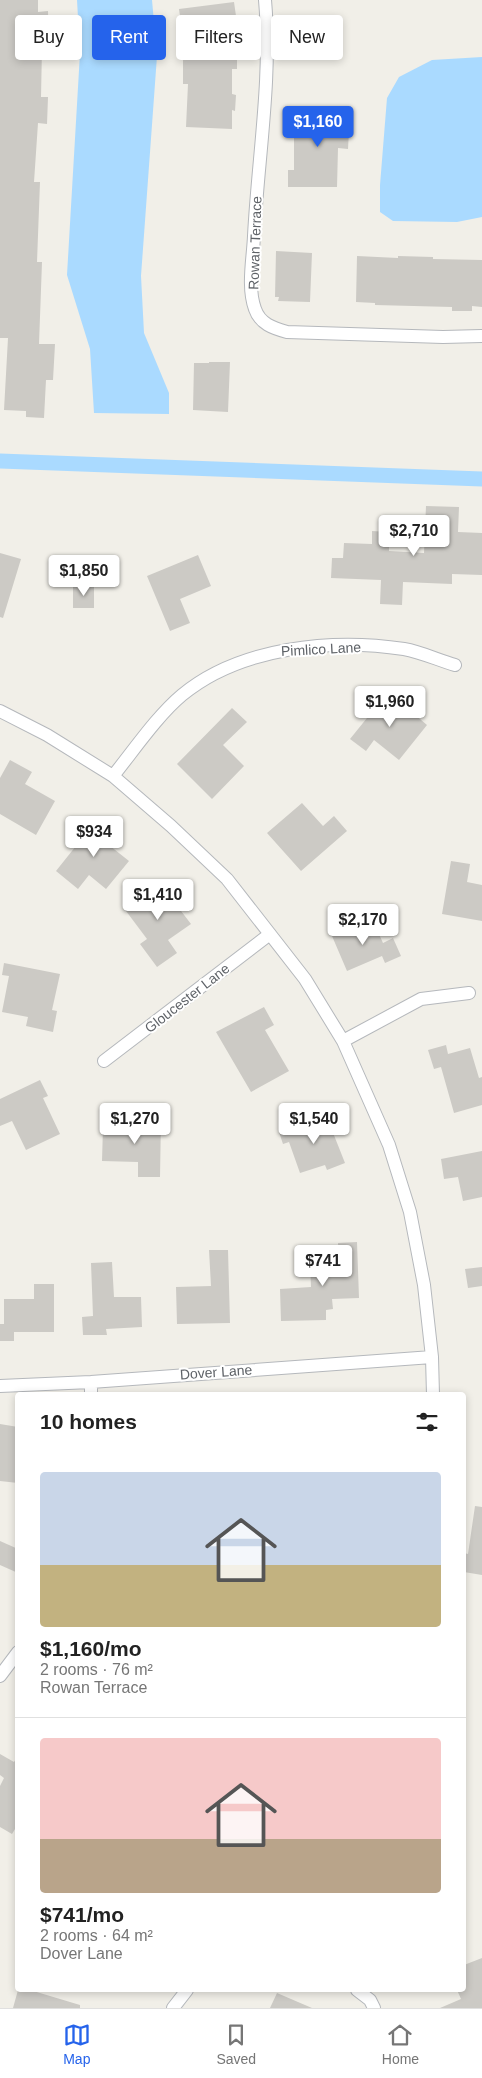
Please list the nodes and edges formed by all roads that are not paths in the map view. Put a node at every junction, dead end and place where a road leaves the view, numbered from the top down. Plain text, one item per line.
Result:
1 (265, 0) edge
2 (482, 336) edge
3 (455, 665) dead end
4 (0, 711) edge
5 (113, 776) junction
6 (270, 934) junction
7 (469, 993) dead end
8 (343, 1041) junction
9 (104, 1061) dead end
10 (432, 1357) junction
11 (91, 1382) junction
12 (0, 1386) edge
13 (91, 1392) edge
14 (433, 1392) edge
15 (15, 1656) edge
16 (0, 1676) edge
17 (185, 1992) edge
18 (360, 1992) edge
19 (173, 2008) edge
20 (374, 2008) edge

1 - 2 street, Rowan Terrace
3 - 5 street, Pimlico Lane
4 - 5 street
5 - 6 street
6 - 8 street
6 - 9 street, Gloucester Lane
7 - 8 street
8 - 10 street
10 - 11 street, Dover Lane
10 - 14 street
11 - 12 street, Dover Lane
11 - 13 street
15 - 16 street
17 - 19 street
18 - 20 street

